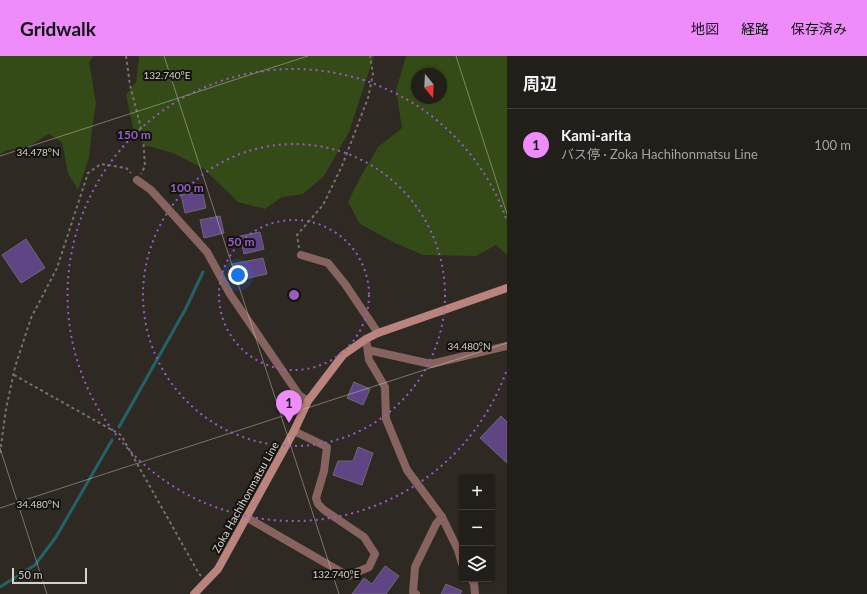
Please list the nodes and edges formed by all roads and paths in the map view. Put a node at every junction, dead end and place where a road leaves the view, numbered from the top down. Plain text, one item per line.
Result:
1 (126, 56) edge
2 (370, 56) edge
3 (137, 180) junction
4 (301, 254) joint
5 (507, 288) edge
6 (378, 333) junction
7 (366, 339) junction
8 (507, 346) edge
9 (368, 350) junction
10 (14, 376) junction
11 (308, 401) junction
12 (294, 431) junction
13 (0, 453) edge
14 (246, 517) junction
15 (442, 518) junction
16 (459, 554) edge
17 (206, 581) junction
18 (473, 582) edge
19 (194, 594) edge
20 (416, 594) edge
21 (475, 594) edge

1 - 3 path
2 - 4 path
3 - 10 path
3 - 11 street
4 - 6 street
5 - 6 main road, Zoka Hachihonmatsu Line
6 - 7 main road, Zoka Hachihonmatsu Line
7 - 9 street
7 - 11 main road, Zoka Hachihonmatsu Line
8 - 9 street
9 - 15 street
10 - 13 path
10 - 17 path
11 - 12 main road, Zoka Hachihonmatsu Line
12 - 14 main road, Zoka Hachihonmatsu Line
12 - 14 street
14 - 17 main road, Zoka Hachihonmatsu Line
15 - 16 street
15 - 20 street
17 - 19 main road, Zoka Hachihonmatsu Line
18 - 21 street

